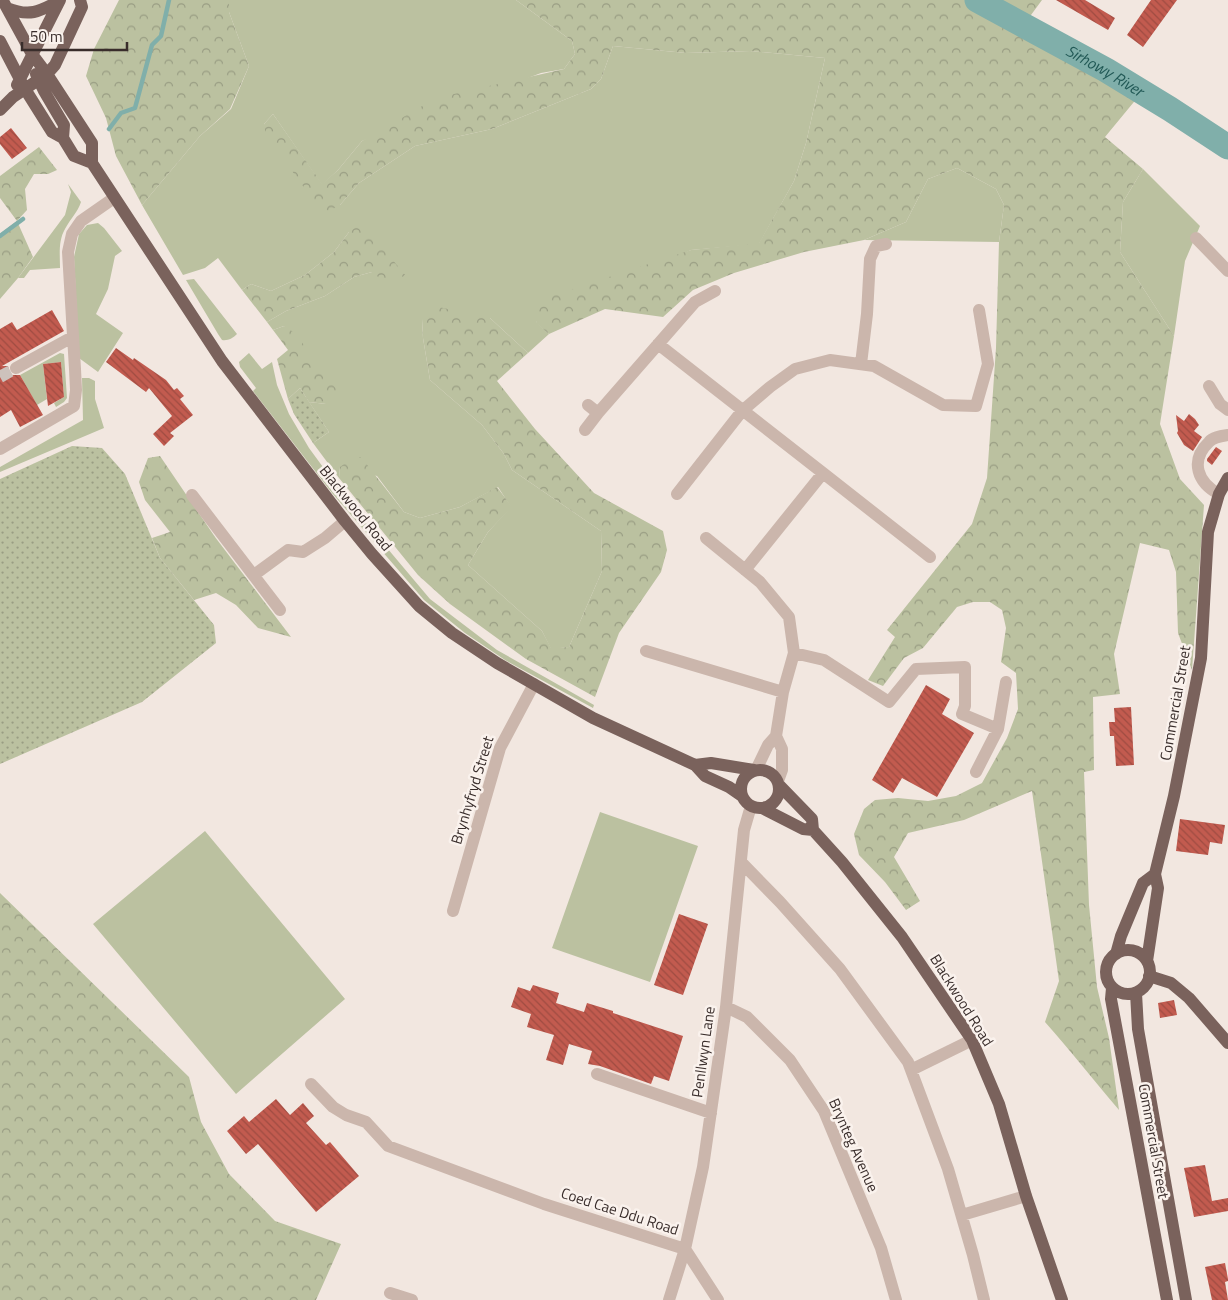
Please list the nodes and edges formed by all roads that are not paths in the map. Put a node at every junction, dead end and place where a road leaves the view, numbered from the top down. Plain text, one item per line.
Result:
1 (59, 0) edge
2 (80, 0) edge
3 (4, 4) edge
4 (0, 41) edge
5 (36, 58) junction
6 (42, 77) junction
7 (22, 84) junction
8 (0, 110) edge
9 (63, 138) junction
10 (92, 163) junction
11 (114, 198) junction
12 (1196, 238) dead end
13 (886, 244) dead end
14 (1228, 271) edge
15 (715, 291) dead end
16 (980, 310) dead end
17 (73, 339) junction
18 (658, 344) junction
19 (861, 364) junction
20 (16, 368) tunnel mouth
21 (1209, 386) dead end
22 (1228, 410) edge
23 (742, 411) junction
24 (585, 430) dead end
25 (1228, 435) edge
26 (0, 449) edge
27 (823, 473) junction
28 (1228, 478) edge
29 (677, 494) dead end
30 (1219, 494) junction
31 (192, 495) dead end
32 (345, 521) junction
33 (706, 538) dead end
34 (930, 557) dead end
35 (745, 570) junction
36 (254, 575) junction
37 (280, 610) dead end
38 (646, 651) dead end
39 (794, 654) junction
40 (1006, 682) dead end
41 (534, 684) junction
42 (783, 692) junction
43 (998, 729) junction
44 (776, 736) junction
45 (695, 765) junction
46 (755, 770) junction
47 (976, 772) dead end
48 (779, 784) junction
49 (742, 796) junction
50 (757, 807) junction
51 (813, 830) junction
52 (741, 862) junction
53 (1155, 874) junction
54 (453, 910) dead end
55 (1116, 954) junction
56 (1146, 961) junction
57 (1149, 976) junction
58 (1112, 988) junction
59 (1136, 993) junction
60 (726, 1007) junction
61 (972, 1040) junction
62 (1228, 1043) edge
63 (911, 1070) junction
64 (597, 1074) dead end
65 (311, 1084) dead end
66 (710, 1113) junction
67 (1026, 1196) junction
68 (962, 1215) junction
69 (685, 1249) junction
70 (390, 1293) dead end
71 (412, 1300) edge
72 (669, 1300) edge
73 (718, 1300) edge
74 (896, 1300) edge
75 (984, 1300) edge
76 (1062, 1300) edge
77 (1167, 1300) edge
78 (1186, 1300) edge

1 - 3 main road
1 - 5 main road
2 - 6 main road
3 - 5 main road, Blackwood Road
4 - 7 main road, Blackwood Road
5 - 6 main road, Blackwood Road
5 - 7 main road
6 - 7 main road
6 - 9 main road
6 - 10 main road, Blackwood Road
7 - 8 main road
7 - 9 main road, Blackwood Road
9 - 10 main road, Blackwood Road
10 - 11 main road, Blackwood Road
11 - 17 street
11 - 32 main road, Blackwood Road
12 - 14 street
13 - 19 street
15 - 18 street
16 - 19 street
17 - 20 street
17 - 26 street
18 - 23 street
18 - 24 street
19 - 23 street
21 - 22 street
23 - 27 street
23 - 29 street
25 - 30 street
27 - 34 street
27 - 35 street
28 - 30 main road, Commercial Street
30 - 53 main road, Commercial Street
31 - 36 street
32 - 36 street
32 - 41 main road, Blackwood Road
33 - 35 street
35 - 39 street
36 - 37 street
38 - 42 street
39 - 42 street
39 - 43 street
40 - 43 street
41 - 45 main road, Blackwood Road
41 - 54 street, Brynhyfryd Street
42 - 44 street
43 - 47 street
44 - 46 street
44 - 48 street
45 - 46 main road, Blackwood Road
45 - 49 main road, Blackwood Road
46 - 48 main road
46 - 49 main road
48 - 50 main road
48 - 51 main road, Blackwood Road
49 - 50 main road
50 - 51 main road, Blackwood Road
50 - 52 street, Penllwyn Lane
51 - 61 main road, Blackwood Road
52 - 60 street, Penllwyn Lane
52 - 63 street
53 - 55 main road, Commercial Street
53 - 56 main road, Commercial Street
55 - 56 main road
55 - 58 main road, Commercial Street
56 - 57 main road, Commercial Street
57 - 59 main road
57 - 62 main road
58 - 59 main road
58 - 77 main road, Commercial Street
59 - 78 main road, Commercial Street
60 - 66 street, Penllwyn Lane
60 - 74 street, Brynteg Avenue
61 - 63 street
61 - 67 main road, Blackwood Road
63 - 68 street
64 - 66 street
65 - 69 street, Coed Cae Ddu Road
66 - 69 street, Penllwyn Lane
67 - 68 street
67 - 76 main road, Blackwood Road
68 - 75 street
69 - 72 street, Penllwyn Lane
69 - 73 street
70 - 71 street

